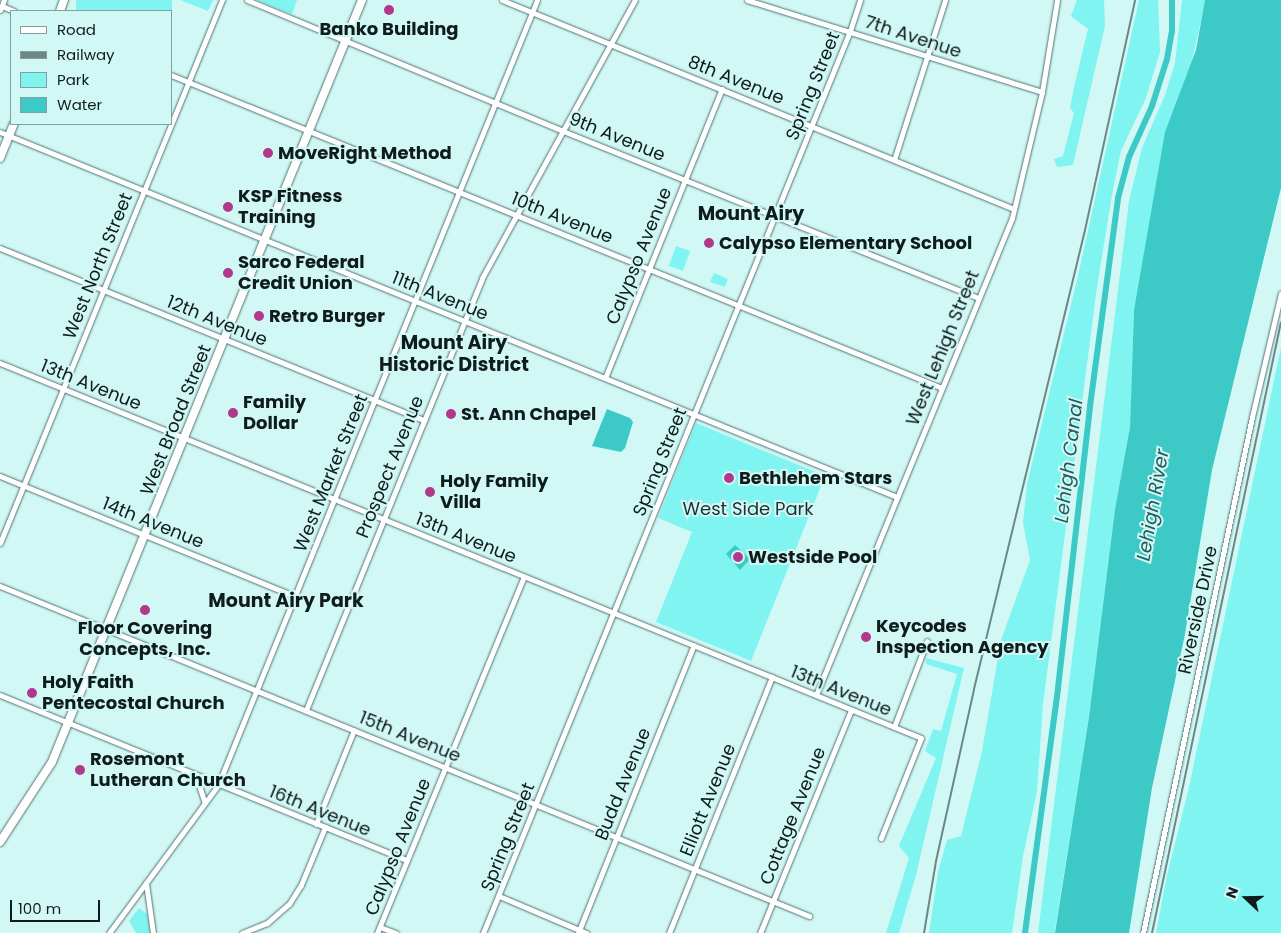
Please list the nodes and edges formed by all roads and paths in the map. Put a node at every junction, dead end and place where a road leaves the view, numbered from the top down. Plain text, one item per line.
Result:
1 (4, 0) edge
2 (222, 0) edge
3 (247, 0) edge
4 (362, 0) edge
5 (502, 0) edge
6 (538, 0) edge
7 (635, 0) edge
8 (747, 0) edge
9 (860, 0) edge
10 (946, 0) edge
11 (1057, 0) edge
12 (1, 8) edge
13 (532, 13) junction
14 (850, 31) junction
15 (346, 40) junction
16 (610, 44) junction
17 (927, 56) junction
18 (172, 75) edge
19 (188, 82) junction
20 (722, 89) junction
21 (1042, 92) junction
22 (497, 102) junction
23 (172, 122) edge
24 (14, 125) edge
25 (171, 125) edge
26 (812, 126) junction
27 (309, 130) junction
28 (563, 131) junction
29 (0, 132) edge
30 (10, 135) junction
31 (0, 158) edge
32 (894, 160) junction
33 (684, 179) junction
34 (144, 191) junction
35 (461, 191) junction
36 (1014, 209) junction
37 (516, 215) junction
38 (774, 216) junction
39 (264, 240) junction
40 (0, 248) edge
41 (648, 268) junction
42 (104, 290) junction
43 (1281, 293) edge
44 (978, 298) junction
45 (416, 301) junction
46 (739, 305) junction
47 (464, 321) junction
48 (225, 339) junction
49 (0, 363) edge
50 (605, 378) junction
51 (942, 388) junction
52 (63, 389) junction
53 (376, 401) junction
54 (695, 414) junction
55 (424, 420) junction
56 (185, 438) junction
57 (0, 476) edge
58 (24, 486) junction
59 (897, 497) junction
60 (335, 500) junction
61 (384, 520) junction
62 (145, 535) junction
63 (0, 543) edge
64 (524, 577) junction
65 (0, 586) edge
66 (296, 597) junction
67 (614, 612) junction
68 (106, 630) junction
69 (927, 641) dead end
70 (694, 646) junction
71 (772, 678) junction
72 (257, 690) junction
73 (0, 695) edge
74 (816, 695) junction
75 (306, 710) junction
76 (851, 710) junction
77 (68, 723) junction
78 (894, 727) junction
79 (354, 730) junction
80 (446, 766) junction
81 (196, 775) junction
82 (218, 784) junction
83 (205, 803) junction
84 (536, 803) junction
85 (316, 824) junction
86 (325, 827) junction
87 (616, 836) junction
88 (881, 838) dead end
89 (0, 842) edge
90 (407, 860) junction
91 (695, 869) junction
92 (146, 883) junction
93 (499, 896) junction
94 (774, 901) junction
95 (809, 916) dead end
96 (380, 927) junction
97 (578, 932) edge
98 (109, 933) edge
99 (153, 933) edge
100 (242, 933) edge
101 (377, 933) edge
102 (396, 933) edge
103 (483, 933) edge
104 (586, 933) edge
105 (669, 933) edge
106 (760, 933) edge
107 (1143, 933) edge

1 - 12 street
2 - 19 street, West North Street
3 - 15 street, 9th Avenue
4 - 15 main road, West Broad Street
5 - 13 street, 8th Avenue
6 - 13 street, West Market Street
7 - 16 street, Prospect Avenue
8 - 14 street, 7th Avenue
9 - 14 street, Spring Street
10 - 17 street
11 - 21 street, West Lehigh Street
13 - 16 street, 8th Avenue
13 - 22 street, West Market Street
14 - 17 street, 7th Avenue
14 - 26 street, Spring Street
15 - 22 street, 9th Avenue
15 - 27 main road, West Broad Street
16 - 20 street, 8th Avenue
16 - 28 street, Prospect Avenue
17 - 21 street, 7th Avenue
17 - 32 street
18 - 19 street, 10th Avenue
19 - 23 street, West North Street
19 - 27 street, 10th Avenue
20 - 26 street, 8th Avenue
20 - 33 street, Calypso Avenue
21 - 36 street, West Lehigh Street
22 - 28 street, 9th Avenue
22 - 35 street, West Market Street
24 - 30 main road
25 - 34 street, West North Street
26 - 32 street, 8th Avenue
26 - 38 street, Spring Street
27 - 35 street, 10th Avenue
27 - 39 main road, West Broad Street
28 - 33 street, 9th Avenue
28 - 37 street, Prospect Avenue
29 - 30 street, 11th Avenue
30 - 31 main road
30 - 34 street, 11th Avenue
32 - 36 street, 8th Avenue
33 - 38 street, 9th Avenue
33 - 41 street, Calypso Avenue
34 - 39 street, 11th Avenue
34 - 42 street, West North Street
35 - 37 street, 10th Avenue
35 - 45 street, West Market Street
36 - 44 street, West Lehigh Street
37 - 41 street, 10th Avenue
37 - 47 street, Prospect Avenue
38 - 44 street, 9th Avenue
38 - 46 street, Spring Street
39 - 45 street, 11th Avenue
39 - 48 main road, West Broad Street
40 - 42 street, 12th Avenue
41 - 46 street, 10th Avenue
41 - 50 street, Calypso Avenue
42 - 48 street, 12th Avenue
42 - 52 street, West North Street
43 - 107 street, Riverside Drive
44 - 51 street, West Lehigh Street
45 - 47 street, 11th Avenue
45 - 53 street, West Market Street
46 - 51 street, 10th Avenue
46 - 54 street, Spring Street
47 - 50 street, 11th Avenue
47 - 55 street, Prospect Avenue
48 - 53 street, 12th Avenue
48 - 56 main road, West Broad Street
49 - 52 street, 13th Avenue
50 - 54 street, 11th Avenue
51 - 59 street, West Lehigh Street
52 - 56 street, 13th Avenue
52 - 58 street, West North Street
53 - 55 street, 12th Avenue
53 - 60 street, West Market Street
54 - 59 street, 11th Avenue
54 - 67 street, Spring Street
55 - 61 street, Prospect Avenue
56 - 60 street, 13th Avenue
56 - 62 main road, West Broad Street
57 - 58 street, 14th Avenue
58 - 62 street, 14th Avenue
58 - 63 street, West North Street
59 - 74 street, West Lehigh Street
60 - 61 street, 13th Avenue
60 - 66 street, West Market Street
61 - 64 street, 13th Avenue
61 - 75 street, Prospect Avenue
62 - 66 street, 14th Avenue
62 - 68 main road, West Broad Street
64 - 67 street, 13th Avenue
64 - 80 street, Calypso Avenue
65 - 68 street, 15th Avenue
66 - 72 street, West Market Street
67 - 70 street, 13th Avenue
67 - 84 street, Spring Street
68 - 72 street, 15th Avenue
68 - 77 main road, West Broad Street
69 - 78 street
70 - 71 street, 13th Avenue
70 - 87 street, Budd Avenue
71 - 74 street, 13th Avenue
71 - 91 street, Elliott Avenue
72 - 75 street, 15th Avenue
72 - 82 street, West Market Street
73 - 77 street, 16th Avenue
74 - 76 street, 13th Avenue
75 - 79 street, 15th Avenue
76 - 78 street, 13th Avenue
76 - 94 street, Cottage Avenue
77 - 81 street, 16th Avenue
77 - 89 main road, West Broad Street
78 - 88 street, 13th Avenue
79 - 80 street, 15th Avenue
79 - 85 street
80 - 84 street, 15th Avenue
80 - 90 street, Calypso Avenue
81 - 82 street, 16th Avenue
81 - 83 street
82 - 83 street, West Market Street
82 - 85 street, 16th Avenue
83 - 92 street, West Market Street
84 - 87 street, 15th Avenue
84 - 93 street, Spring Street
85 - 86 street, 16th Avenue
86 - 90 street, 16th Avenue
86 - 100 street
87 - 91 street, 15th Avenue
87 - 97 street, Budd Avenue
90 - 96 street, Calypso Avenue
91 - 94 street, 15th Avenue
91 - 105 street, Elliott Avenue
92 - 98 street, West Market Street
92 - 99 street
93 - 97 street
93 - 103 street, Spring Street
94 - 95 street, 15th Avenue
94 - 106 street, Cottage Avenue
96 - 101 street, Calypso Avenue
96 - 102 street
97 - 104 street

